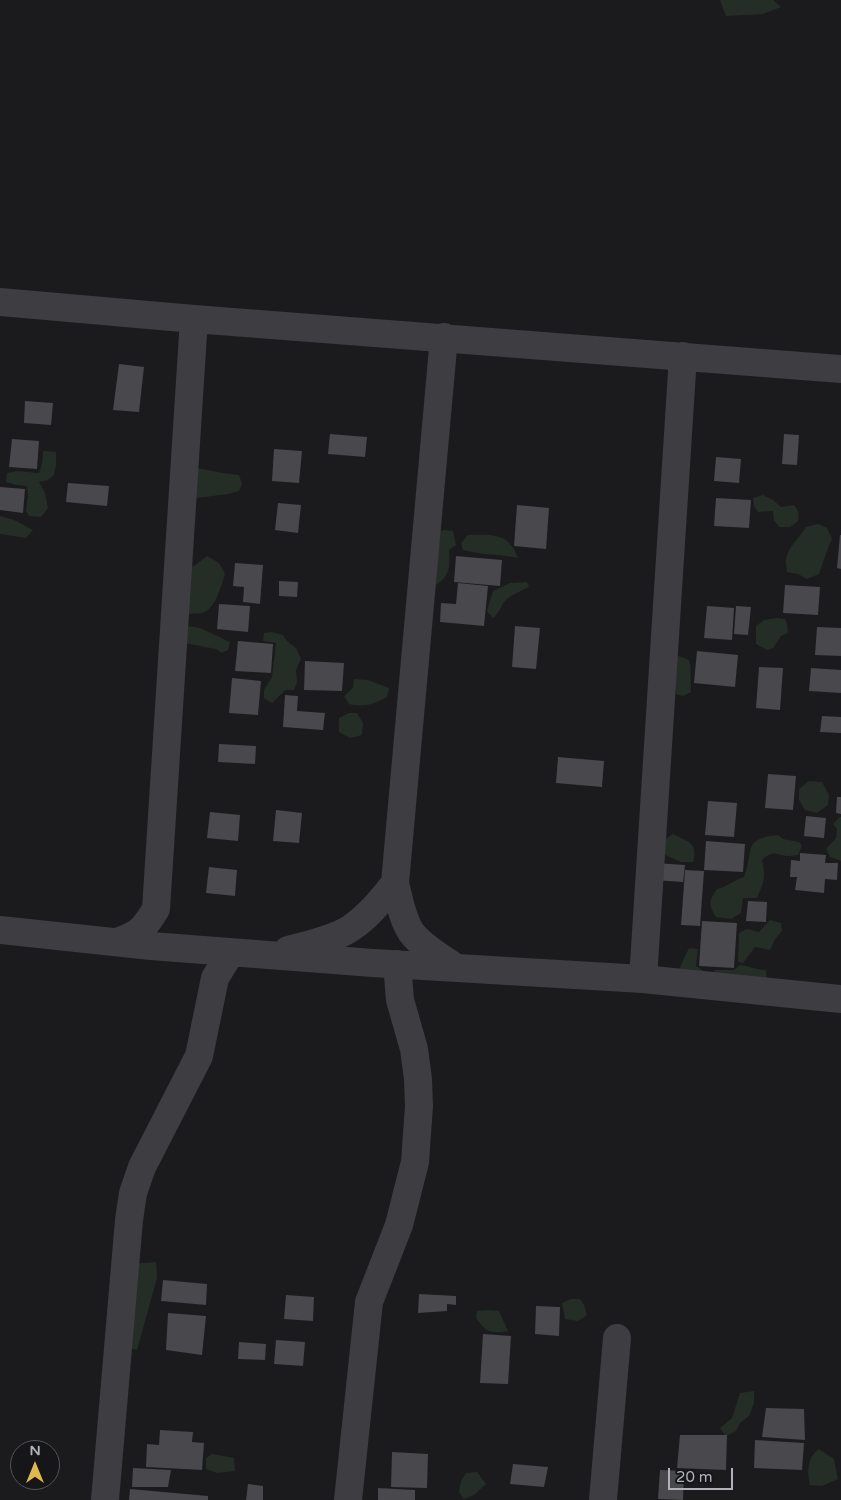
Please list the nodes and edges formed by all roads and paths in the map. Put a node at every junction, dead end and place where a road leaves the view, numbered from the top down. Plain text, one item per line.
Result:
1 (0, 302) edge
2 (194, 318) junction
3 (444, 337) junction
4 (683, 356) junction
5 (841, 368) edge
6 (395, 883) junction
7 (156, 910) junction
8 (0, 930) edge
9 (117, 942) junction
10 (187, 948) junction
11 (230, 952) junction
12 (269, 954) junction
13 (397, 964) junction
14 (456, 968) junction
15 (643, 978) junction
16 (841, 999) edge
17 (617, 1338) dead end
18 (105, 1500) edge
19 (348, 1500) edge
20 (602, 1500) edge

1 - 2 street
2 - 3 street
2 - 7 street
3 - 4 street
3 - 6 street
4 - 5 street
4 - 15 street
6 - 12 street
6 - 14 street
7 - 9 street
7 - 10 street
8 - 9 street
9 - 10 street
10 - 11 street
11 - 12 street
11 - 18 street
12 - 13 street
13 - 14 street
13 - 19 street
14 - 15 street
15 - 16 street
17 - 20 street

